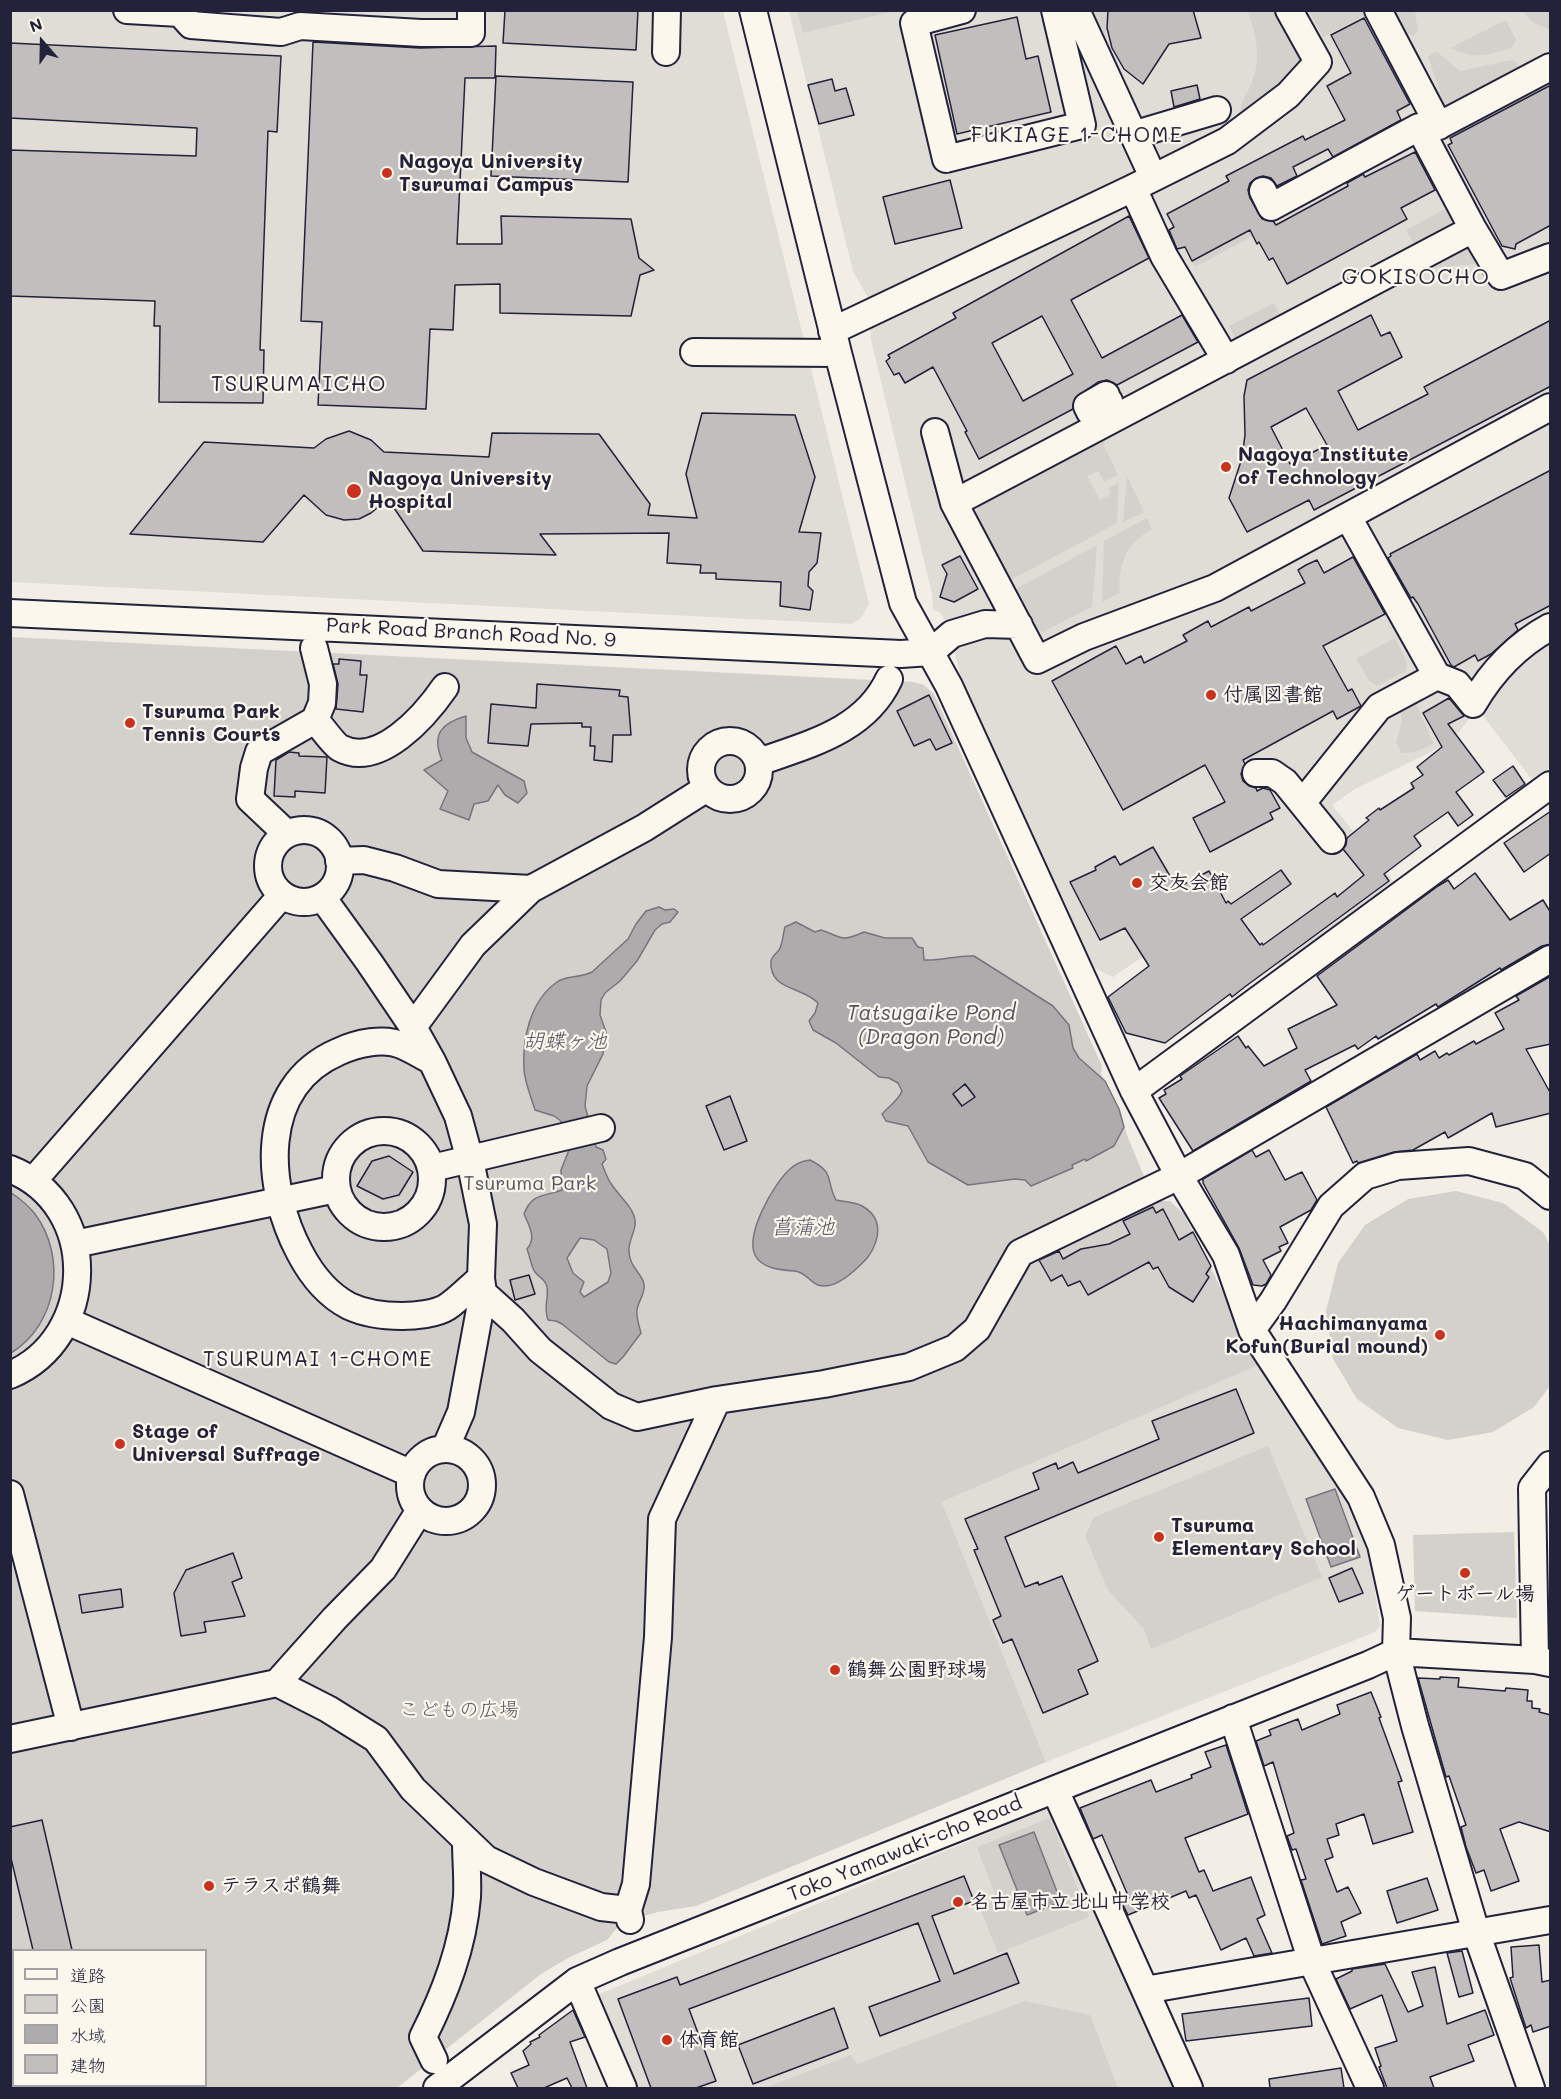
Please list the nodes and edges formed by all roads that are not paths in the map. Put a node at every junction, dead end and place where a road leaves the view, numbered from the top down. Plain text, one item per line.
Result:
1 (127, 10) edge
2 (471, 10) edge
3 (667, 10) edge
4 (753, 10) edge
5 (962, 10) edge
6 (1055, 10) edge
7 (1076, 10) edge
8 (1289, 10) edge
9 (1378, 10) edge
10 (666, 52) dead end
11 (1551, 68) edge
12 (1217, 110) dead end
13 (1431, 130) junction
14 (1133, 135) junction
15 (1143, 182) junction
16 (1263, 191) dead end
17 (1473, 229) junction
18 (1551, 257) edge
19 (835, 342) junction
20 (694, 352) dead end
21 (1226, 360) junction
22 (1551, 407) edge
23 (935, 432) dead end
24 (954, 503) junction
25 (1348, 517) junction
26 (10, 613) edge
27 (1018, 625) junction
28 (1551, 627) edge
29 (314, 648) dead end
30 (931, 652) junction
31 (1437, 676) junction
32 (890, 679) dead end
33 (445, 687) dead end
34 (315, 720) junction
35 (759, 762) junction
36 (1256, 773) dead end
37 (1551, 785) edge
38 (707, 788) junction
39 (1303, 802) junction
40 (287, 834) junction
41 (1332, 840) dead end
42 (339, 861) junction
43 (531, 889) junction
44 (282, 895) junction
45 (322, 897) junction
46 (1551, 959) edge
47 (412, 1027) junction
48 (432, 1061) junction
49 (1134, 1091) junction
50 (601, 1128) dead end
51 (470, 1160) junction
52 (432, 1168) junction
53 (10, 1169) edge
54 (1179, 1176) junction
55 (33, 1181) junction
56 (336, 1189) junction
57 (1551, 1196) edge
58 (279, 1201) junction
59 (75, 1244) junction
60 (482, 1285) junction
61 (67, 1321) junction
62 (1252, 1330) junction
63 (10, 1375) edge
64 (717, 1400) junction
65 (445, 1449) junction
66 (1551, 1465) edge
67 (412, 1474) junction
68 (10, 1494) edge
69 (420, 1510) junction
70 (1396, 1652) junction
71 (1543, 1661) edge
72 (277, 1683) junction
73 (1233, 1718) junction
74 (71, 1727) junction
75 (10, 1739) edge
76 (1054, 1790) junction
77 (466, 1842) junction
78 (1551, 1920) edge
79 (1476, 1932) junction
80 (1312, 1962) junction
81 (577, 1981) junction
82 (1145, 1990) junction
83 (434, 2060) dead end
84 (437, 2088) edge
85 (623, 2088) edge
86 (1189, 2088) edge
87 (1370, 2088) edge
88 (1531, 2088) edge

1 - 2 street
3 - 10 street
4 - 19 street
5 - 6 street
7 - 14 street
8 - 15 street
9 - 13 street
11 - 13 street
12 - 14 street
13 - 16 street
13 - 17 street
14 - 15 street
15 - 19 street
15 - 21 street
17 - 18 street
17 - 21 street
19 - 20 street
19 - 30 street
21 - 24 street
22 - 25 street
23 - 24 street
24 - 27 street
25 - 27 street
25 - 31 street
26 - 30 street, Park Road Branch Road No. 9
27 - 30 street
28 - 31 street
29 - 34 street
30 - 49 street
31 - 39 street
32 - 35 street
33 - 34 street
34 - 40 street
35 - 38 street
35 - 38 street
36 - 39 street
37 - 49 street
38 - 43 street
39 - 41 street
40 - 42 street
40 - 44 street
42 - 43 street
42 - 45 street
43 - 47 street
44 - 45 street
44 - 55 street
45 - 47 street
46 - 54 street
47 - 48 street
48 - 51 street
48 - 58 street
49 - 54 street
50 - 51 street
51 - 52 street
51 - 60 street
52 - 56 street
52 - 56 street
53 - 55 street
54 - 62 street
54 - 64 street
55 - 59 street
56 - 58 street
57 - 62 street
58 - 59 street
58 - 60 street
59 - 61 street
60 - 64 street
60 - 65 street
61 - 63 street
61 - 67 street
62 - 70 street
64 - 77 street
65 - 67 street
65 - 69 street
66 - 71 street
67 - 69 street
68 - 74 street
69 - 72 street
70 - 71 street
70 - 73 street, Toko Yamawaki-cho Road
70 - 79 street
72 - 74 street
72 - 77 street
73 - 76 street, Toko Yamawaki-cho Road
73 - 80 street
74 - 75 street
76 - 81 street, Toko Yamawaki-cho Road
76 - 82 street
77 - 83 street
78 - 79 street
79 - 80 street
79 - 88 street
80 - 82 street
80 - 87 street
81 - 84 street, Toko Yamawaki-cho Road
81 - 85 street
82 - 86 street

